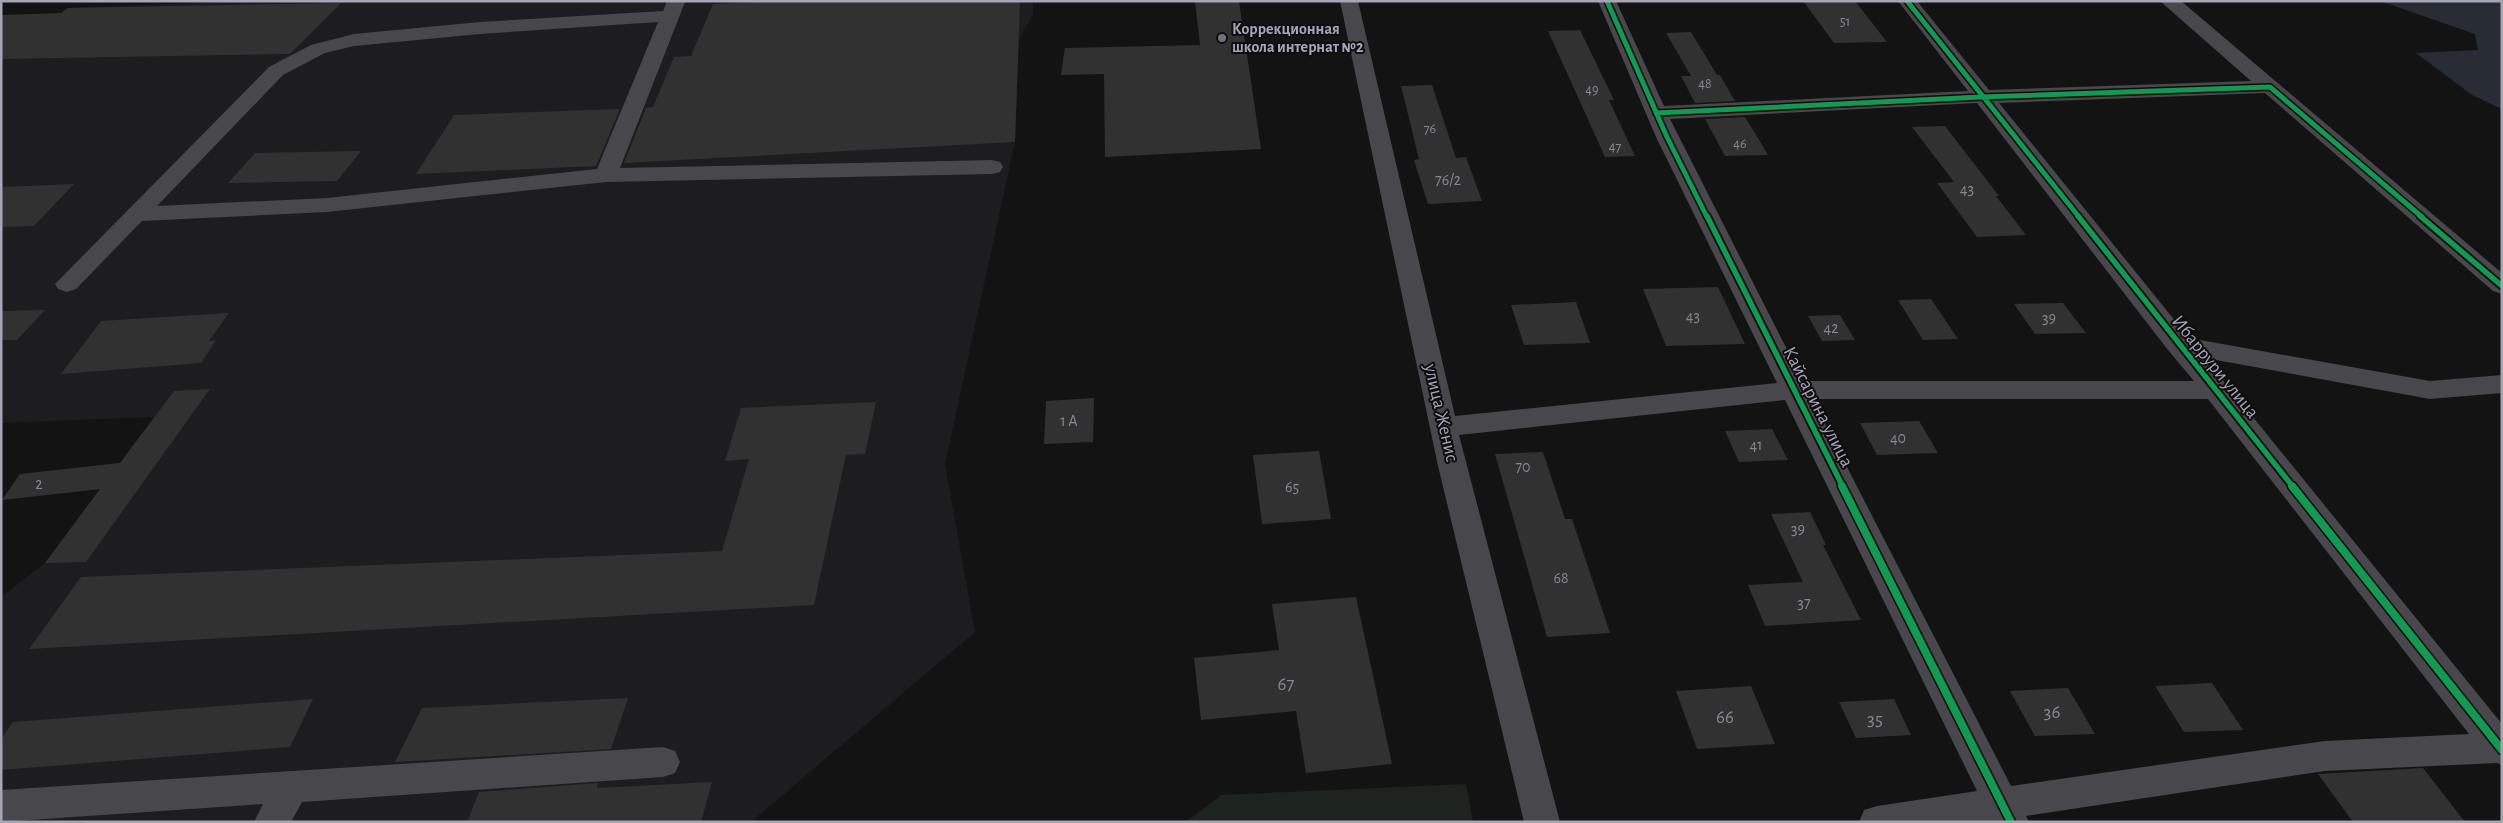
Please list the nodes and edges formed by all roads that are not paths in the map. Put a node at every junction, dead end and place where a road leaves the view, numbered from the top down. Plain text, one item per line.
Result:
1 (1348, 1) edge
2 (1607, 1) edge
3 (1906, 1) edge
4 (2170, 1) edge
5 (673, 9) edge
6 (2270, 87) junction
7 (1981, 97) junction
8 (1656, 113) junction
9 (992, 167) dead end
10 (606, 175) junction
11 (135, 214) junction
12 (67, 284) dead end
13 (2502, 286) edge
14 (2177, 344) junction
15 (2502, 384) edge
16 (1793, 390) junction
17 (2214, 390) junction
18 (1444, 427) junction
19 (2501, 749) edge
20 (663, 762) dead end
21 (291, 786) junction
22 (1, 806) edge
23 (2006, 812) edge
24 (272, 822) edge
25 (1542, 822) edge
26 (1877, 822) edge

1 - 18 street, улица Женис
2 - 8 street, Кайсарина улица
3 - 7 street, Ибаррури улица
4 - 6 street
5 - 10 street
5 - 11 street
6 - 7 street
6 - 13 street
7 - 8 street
7 - 14 street, Ибаррури улица
8 - 16 street, Кайсарина улица
9 - 10 street
10 - 11 street
11 - 12 street
14 - 15 street
14 - 17 street, Ибаррури улица
16 - 17 street
16 - 18 street
16 - 23 street, Кайсарина улица
17 - 19 street, Ибаррури улица
18 - 25 street, улица Женис
19 - 23 street
20 - 21 street
21 - 22 street
21 - 24 street
23 - 26 street

